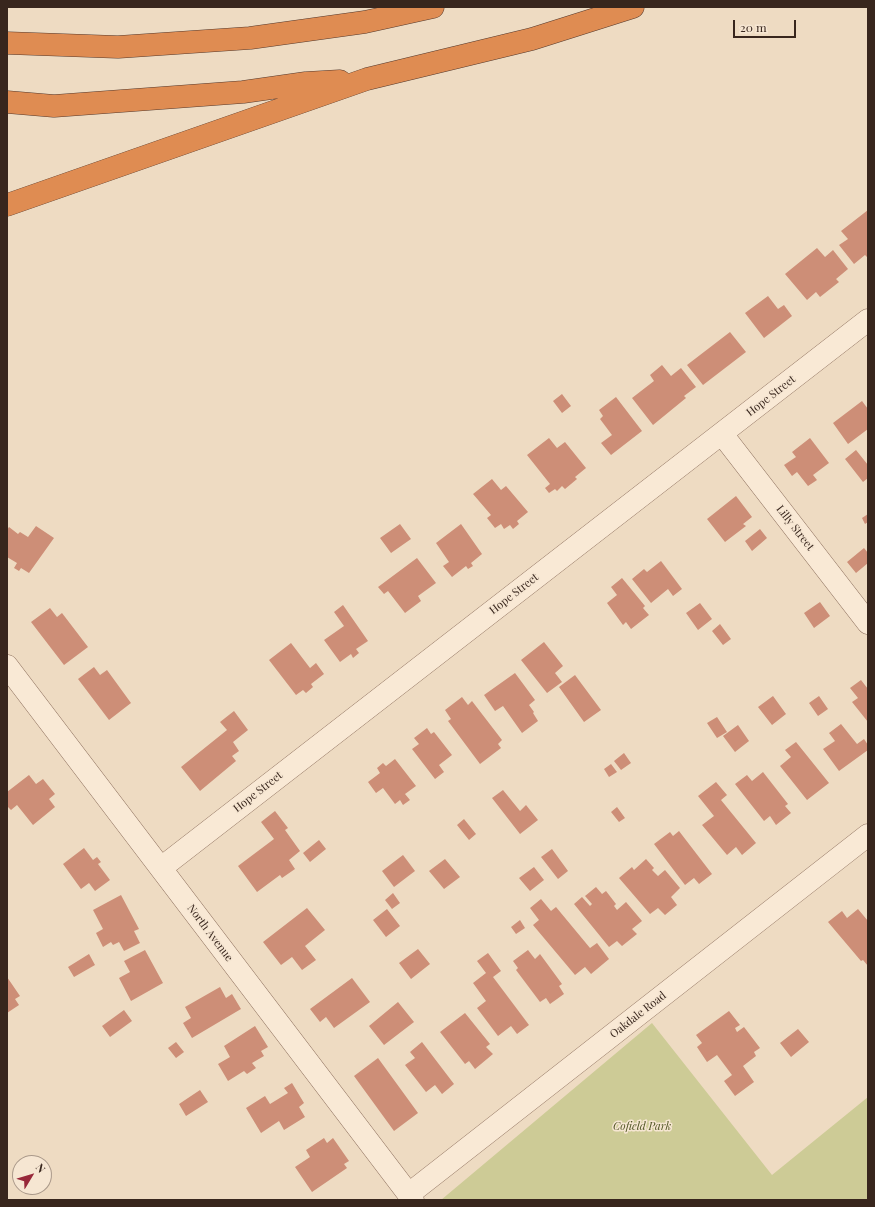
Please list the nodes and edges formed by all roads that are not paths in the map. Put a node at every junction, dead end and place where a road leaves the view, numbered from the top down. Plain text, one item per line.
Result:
1 (433, 7) edge
2 (633, 7) edge
3 (7, 43) edge
4 (367, 79) junction
5 (7, 102) edge
6 (7, 205) edge
7 (868, 320) edge
8 (722, 434) junction
9 (866, 617) edge
10 (8, 672) edge
11 (868, 835) edge
12 (161, 868) junction
13 (411, 1197) edge

1 - 3 highway
2 - 4 highway
4 - 5 highway
4 - 6 highway
7 - 8 street, Hope Street
8 - 9 street, Lilly Street
8 - 12 street, Hope Street
10 - 12 street, North Avenue
11 - 13 street, Oakdale Road
12 - 13 street, North Avenue

